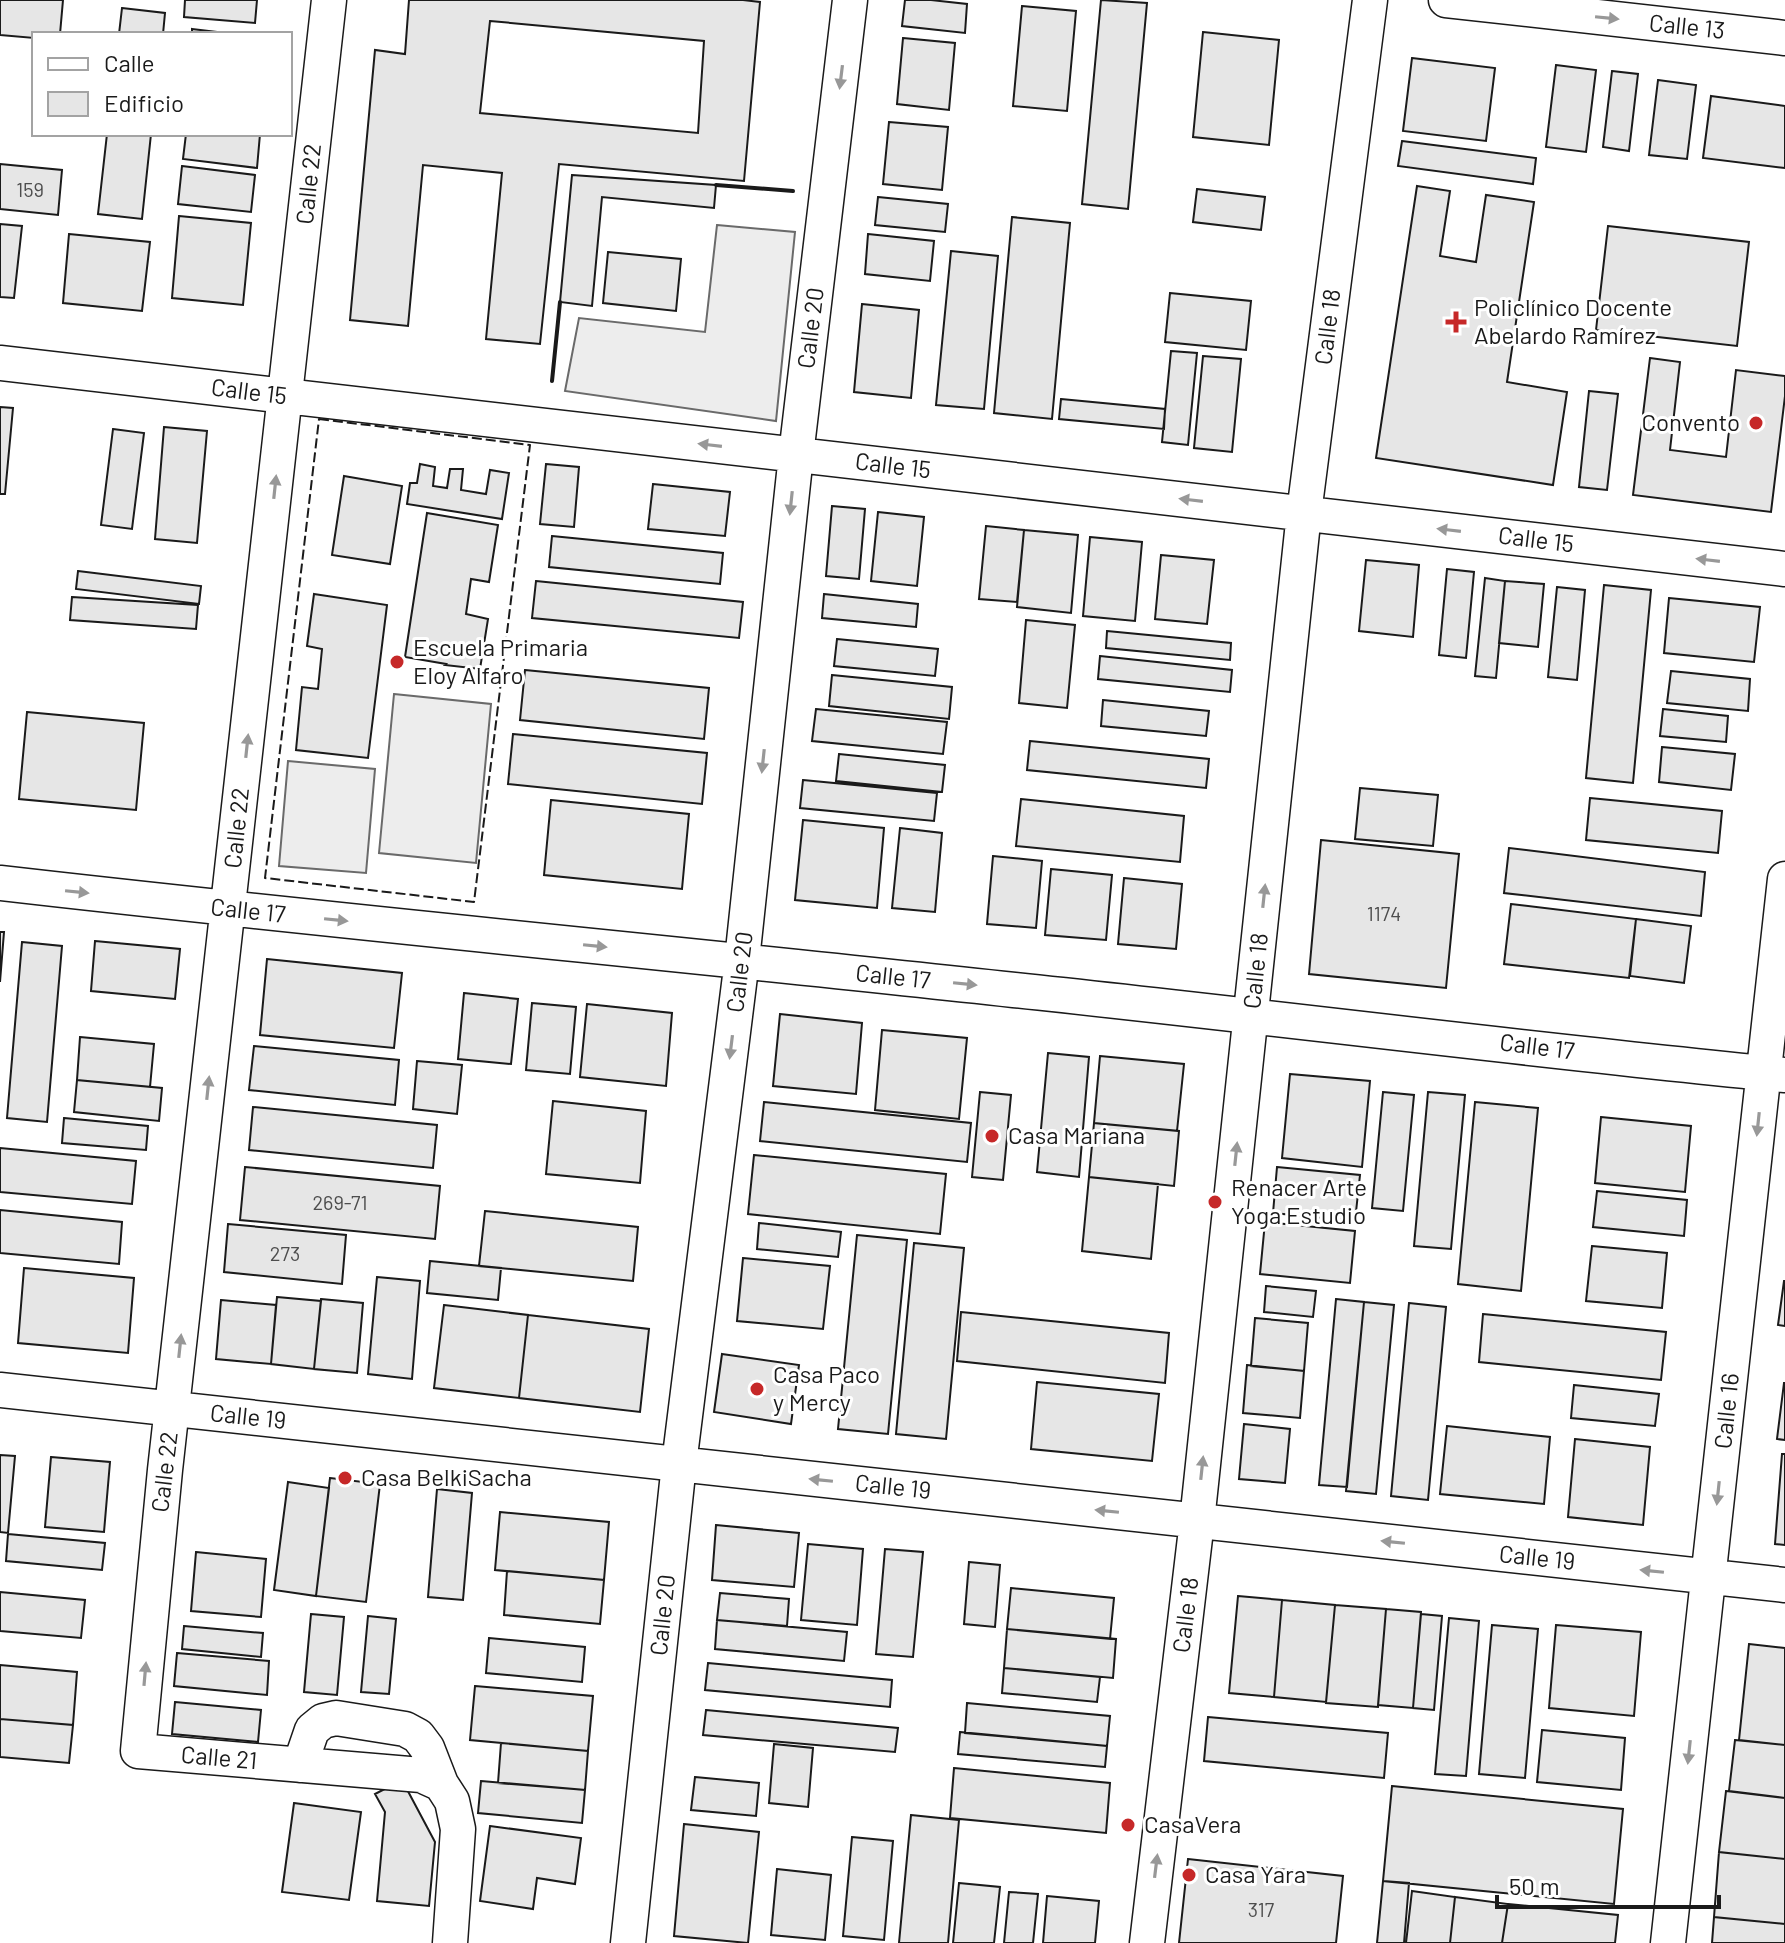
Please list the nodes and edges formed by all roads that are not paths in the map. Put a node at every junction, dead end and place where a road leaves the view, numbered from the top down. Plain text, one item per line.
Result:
1 (329, 0) edge
2 (850, 0) edge
3 (1370, 0) edge
4 (1446, 0) edge
5 (1785, 38) edge
6 (0, 363) edge
7 (285, 396) junction
8 (796, 455) junction
9 (1304, 513) junction
10 (1785, 569) edge
11 (1785, 879) edge
12 (0, 883) edge
13 (228, 909) junction
14 (742, 960) junction
15 (1251, 1015) junction
16 (1774, 1074) edge
17 (0, 1390) edge
18 (173, 1409) junction
19 (679, 1464) junction
20 (1197, 1521) junction
21 (1708, 1577) junction
22 (1785, 1585) edge
23 (138, 1751) joint
24 (300, 1765) junction
25 (441, 1784) junction
26 (450, 1943) edge
27 (628, 1943) edge
28 (1147, 1943) edge
29 (1668, 1943) edge

1 - 7 street, Calle 22
2 -> 8 street, Calle 20
3 - 9 street, Calle 18
4 -> 5 street, Calle 13
6 - 7 street, Calle 15
8 -> 7 street, Calle 15
13 -> 7 street, Calle 22
9 -> 8 street, Calle 15
8 -> 14 street, Calle 20
10 -> 9 street, Calle 15
15 -> 9 street, Calle 18
11 - 16 street, Calle 16
12 -> 13 street, Calle 17
13 -> 14 street, Calle 17
18 -> 13 street, Calle 22
14 -> 15 street, Calle 17
14 -> 19 street, Calle 20
15 - 16 street, Calle 17
20 -> 15 street, Calle 18
16 -> 21 street, Calle 16
17 - 18 street, Calle 19
18 - 19 street, Calle 19
23 -> 18 street, Calle 22
20 -> 19 street, Calle 19
19 - 27 street, Calle 20
21 -> 20 street, Calle 19
28 -> 20 street, Calle 18
21 - 22 street, Calle 19
21 -> 29 street, Calle 16
23 - 24 street, Calle 21
24 - 25 street, Calle 21
24 - 25 street
25 - 26 street

